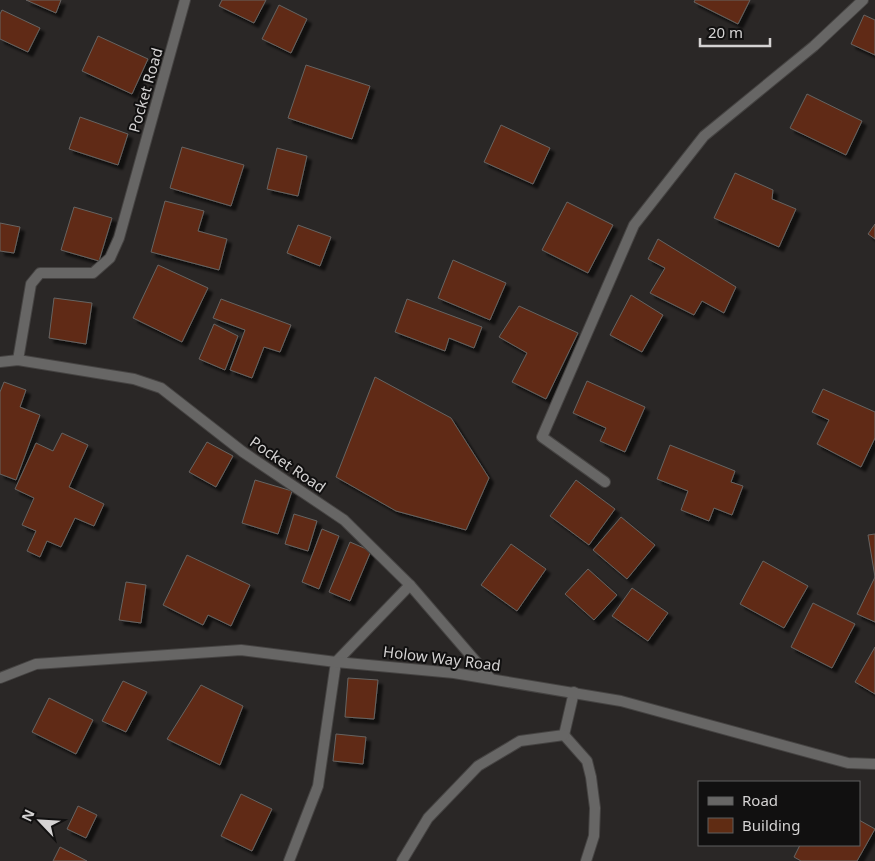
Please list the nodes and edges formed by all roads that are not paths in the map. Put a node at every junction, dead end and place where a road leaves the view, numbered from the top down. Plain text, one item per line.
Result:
1 (186, 0) edge
2 (863, 0) edge
3 (18, 360) junction
4 (0, 362) edge
5 (605, 482) dead end
6 (410, 585) junction
7 (336, 662) junction
8 (0, 678) edge
9 (491, 679) junction
10 (574, 692) junction
11 (564, 735) junction
12 (875, 764) edge
13 (289, 861) edge
14 (402, 861) edge
15 (586, 861) edge

1 - 3 street, Pocket Road
2 - 5 street
3 - 4 street, Pocket Road
3 - 6 street, Pocket Road
6 - 7 street
6 - 9 street, Pocket Road
7 - 8 street, Holow Way Road
7 - 9 street, Holow Way Road
7 - 13 street
9 - 10 street, Holow Way Road
10 - 11 street
10 - 12 street, Holow Way Road
11 - 14 street
11 - 15 street

